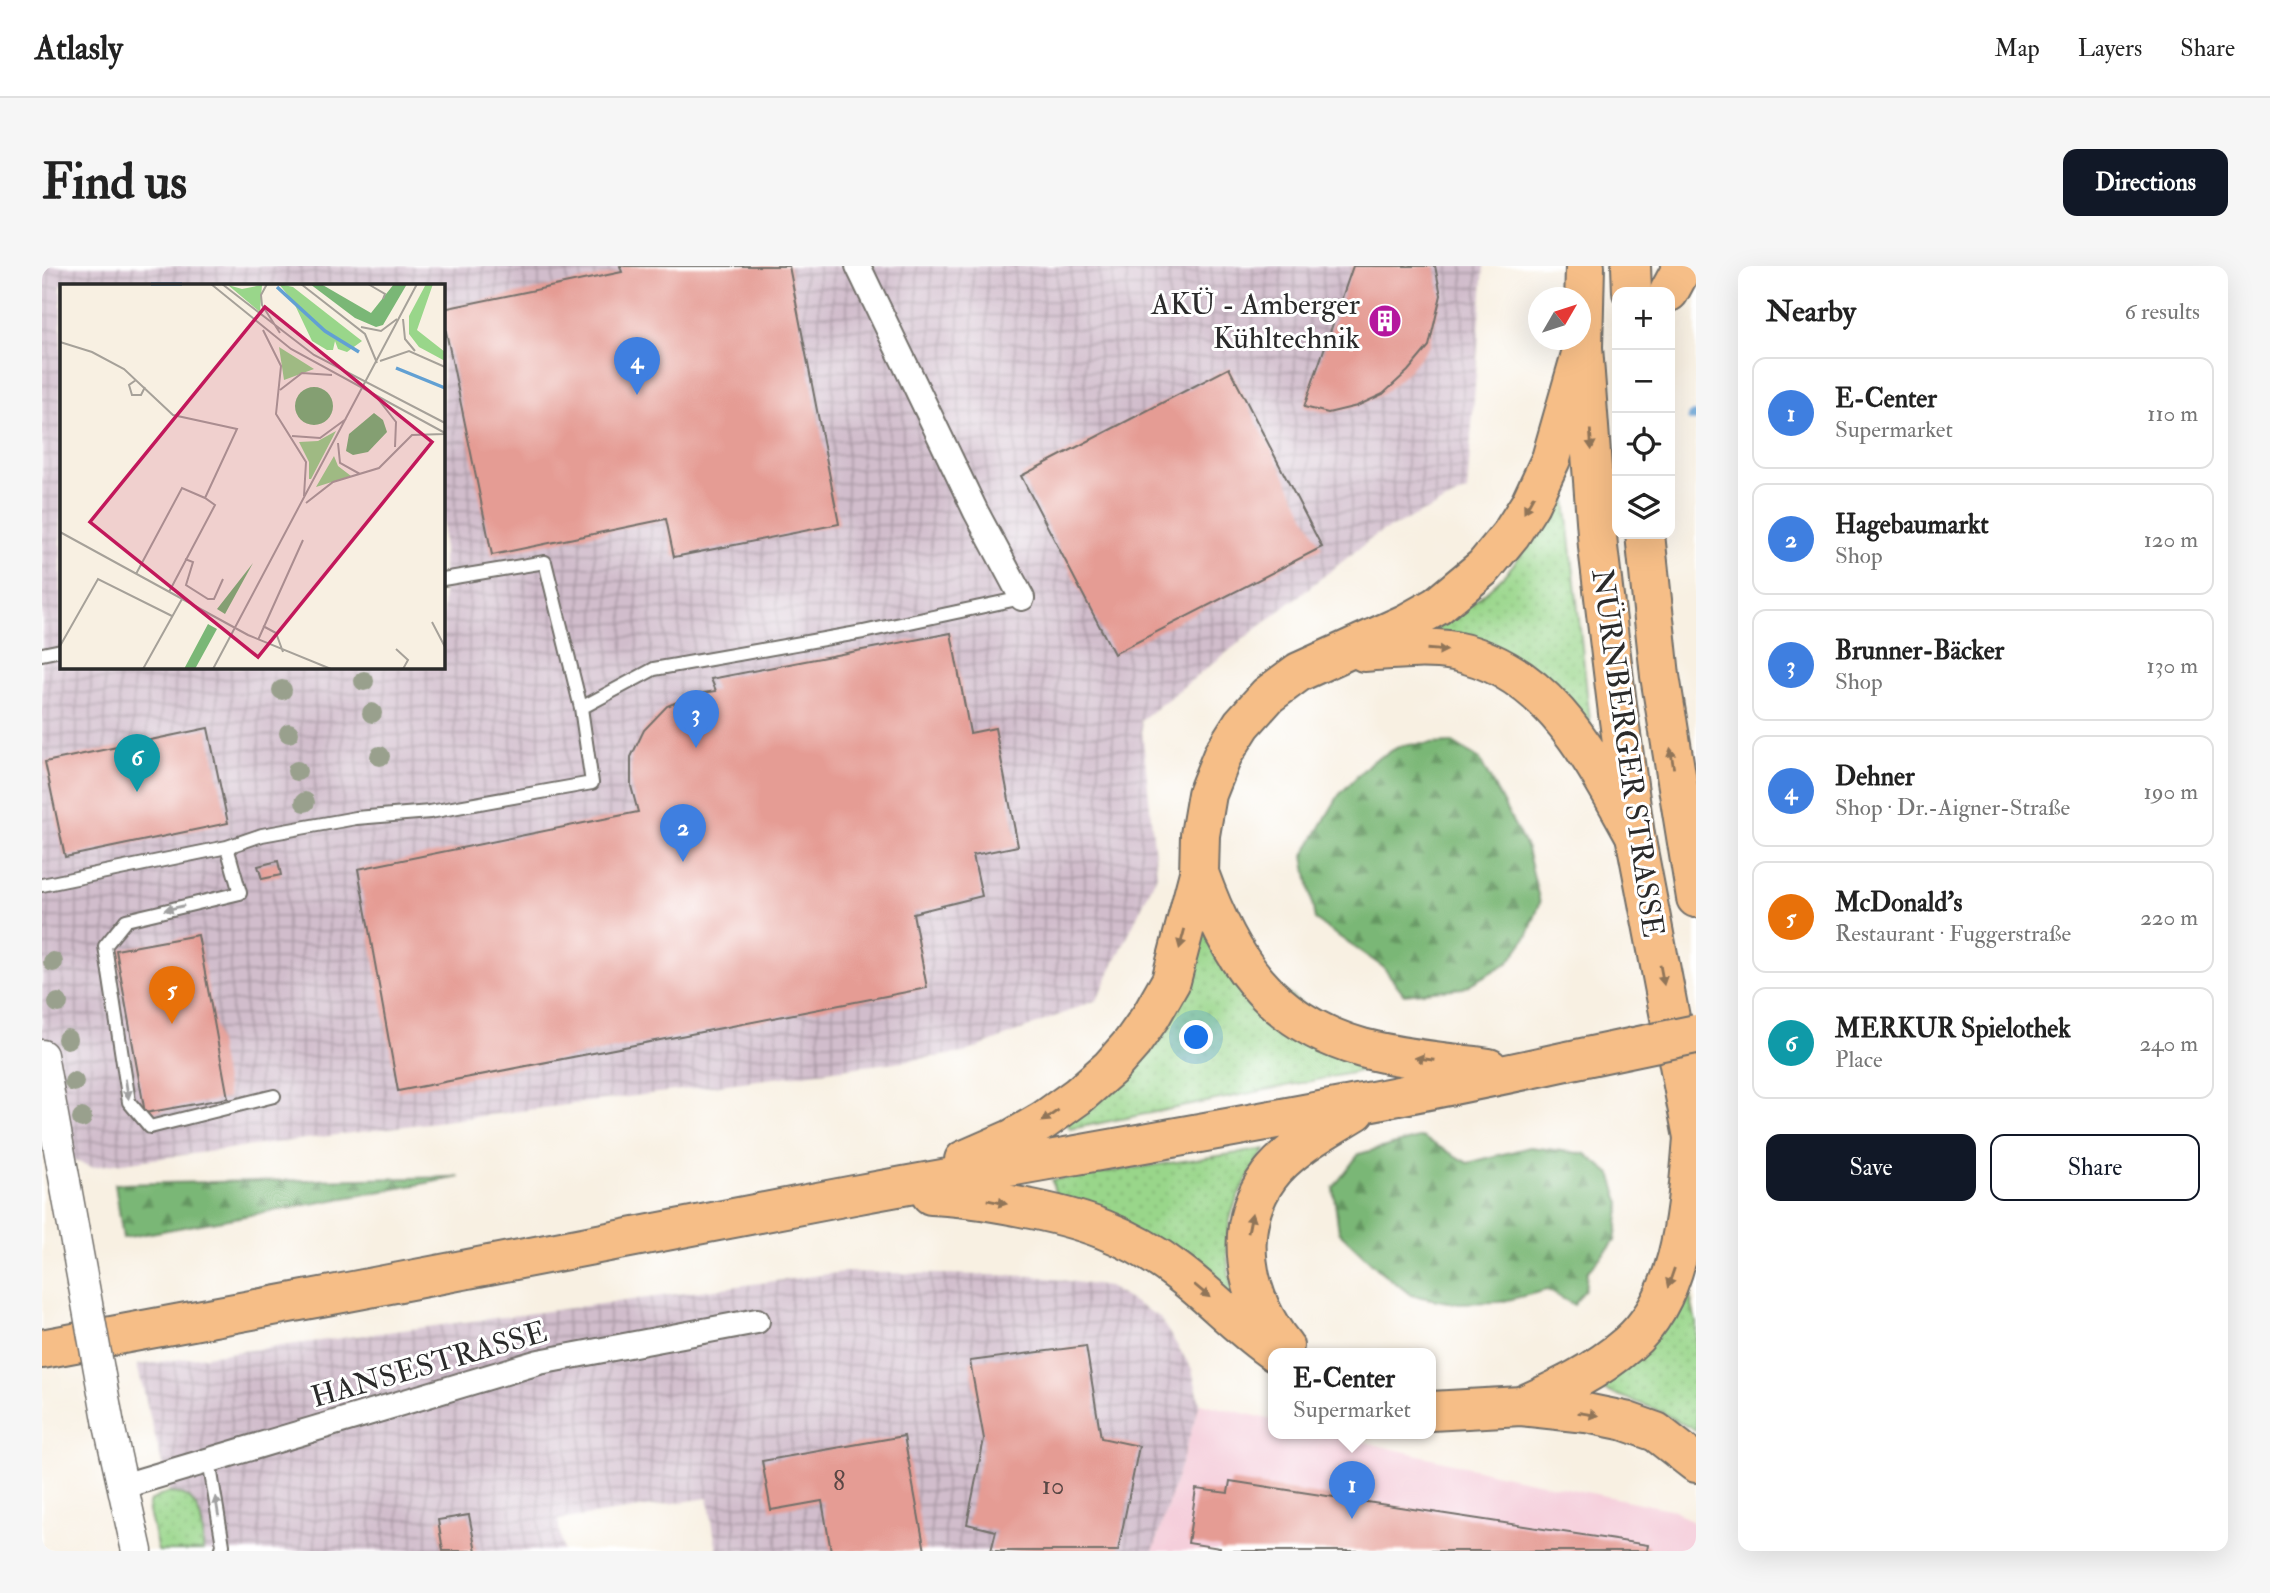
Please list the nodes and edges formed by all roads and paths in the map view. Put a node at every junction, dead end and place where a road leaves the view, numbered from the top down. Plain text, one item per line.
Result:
1 (858, 266) edge
2 (1585, 266) edge
3 (1631, 266) edge
4 (1682, 266) edge
5 (1584, 287) edge
6 (1632, 287) edge
7 (1672, 287) edge
8 (1582, 350) edge
9 (1583, 350) edge
10 (1646, 539) edge
11 (444, 579) edge
12 (1022, 598) joint
13 (60, 650) edge
14 (42, 654) edge
15 (1344, 654) junction
16 (581, 708) junction
17 (1635, 835) junction
18 (227, 847) junction
19 (1199, 873) junction
20 (42, 885) edge
21 (1696, 898) edge
22 (1696, 1034) edge
23 (42, 1055) edge
24 (1517, 1073) junction
25 (274, 1096) dead end
26 (1374, 1101) junction
27 (1694, 1145) edge
28 (855, 1195) junction
29 (757, 1321) dead end
30 (1270, 1348) edge
31 (1286, 1348) edge
32 (42, 1349) edge
33 (1521, 1406) junction
34 (1436, 1411) edge
35 (209, 1461) junction
36 (1696, 1464) edge
37 (123, 1486) junction
38 (137, 1551) edge
39 (221, 1551) edge

1 - 12 street
2 - 5 main road, NÜRNBERGER STRASSE
3 - 6 main road
4 - 7 main road
8 -> 15 main road
9 -> 17 main road, NÜRNBERGER STRASSE
21 -> 10 main road, NÜRNBERGER STRASSE
11 - 16 lane
12 - 16 lane
13 - 14 lane
15 -> 17 main road
15 - 19 main road
16 - 18 lane
17 -> 27 main road, NÜRNBERGER STRASSE
18 - 20 lane
18 -> 25 lane
24 -> 19 main road
19 -> 28 main road
22 - 24 main road, bridge
23 - 37 street, bridge
24 - 26 main road
26 - 28 main road
31 -> 26 main road
27 -> 33 main road, NÜRNBERGER STRASSE
28 -> 30 main road
28 - 32 main road
29 - 35 street, HANSESTRASSE
33 - 34 main road
33 -> 36 main road
35 - 37 street, HANSESTRASSE
39 -> 35 lane
37 - 38 street

